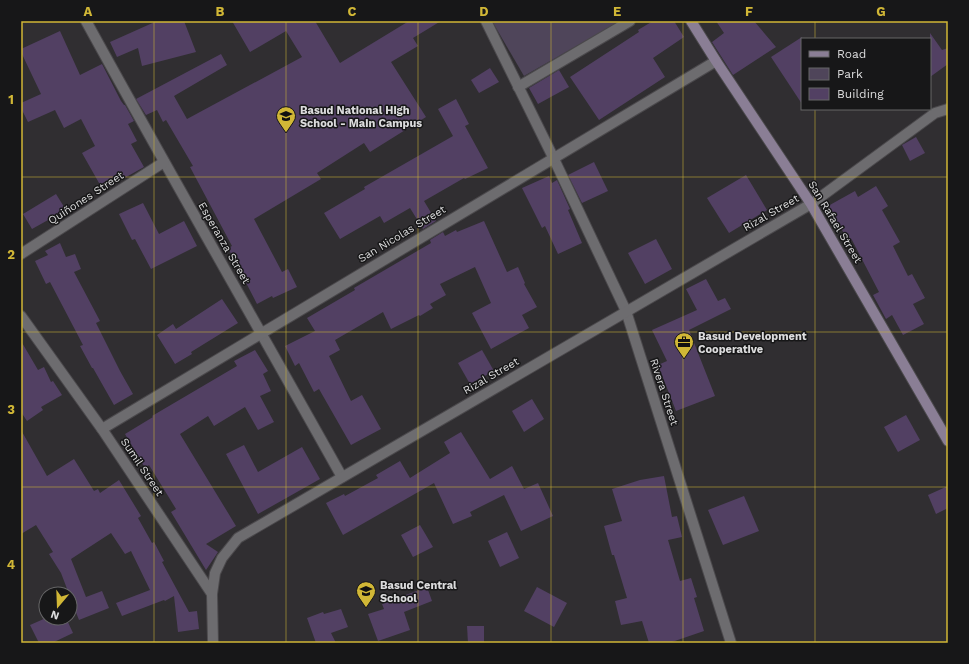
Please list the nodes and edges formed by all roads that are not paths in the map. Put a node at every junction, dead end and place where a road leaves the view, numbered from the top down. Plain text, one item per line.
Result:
1 (86, 21) edge
2 (486, 21) edge
3 (630, 21) edge
4 (692, 21) edge
5 (716, 61) junction
6 (518, 87) junction
7 (948, 108) edge
8 (553, 158) junction
9 (164, 162) junction
10 (811, 204) junction
11 (21, 254) edge
12 (626, 311) junction
13 (21, 316) edge
14 (262, 332) junction
15 (102, 429) junction
16 (948, 441) edge
17 (342, 477) junction
18 (212, 594) junction
19 (214, 643) edge
20 (731, 643) edge

1 - 9 street, Esperanza Street
2 - 6 street, Rivera Street
3 - 6 street
4 - 5 main road, San Rafael Street
5 - 8 street, San Nicolas Street
5 - 10 main road, San Rafael Street
6 - 8 street, Rivera Street
7 - 10 street, Rizal Street
8 - 12 street, Rivera Street
8 - 14 street, San Nicolas Street
9 - 11 street, Quiñones Street
9 - 14 street, Esperanza Street
10 - 12 street, Rizal Street
10 - 16 main road, San Rafael Street
12 - 17 street, Rizal Street
12 - 20 street, Rivera Street
13 - 15 street, Sumil Street
14 - 15 street, San Nicolas Street
14 - 17 street, Esperanza Street
15 - 18 street, Sumil Street
17 - 18 street, Rizal Street
18 - 19 street

